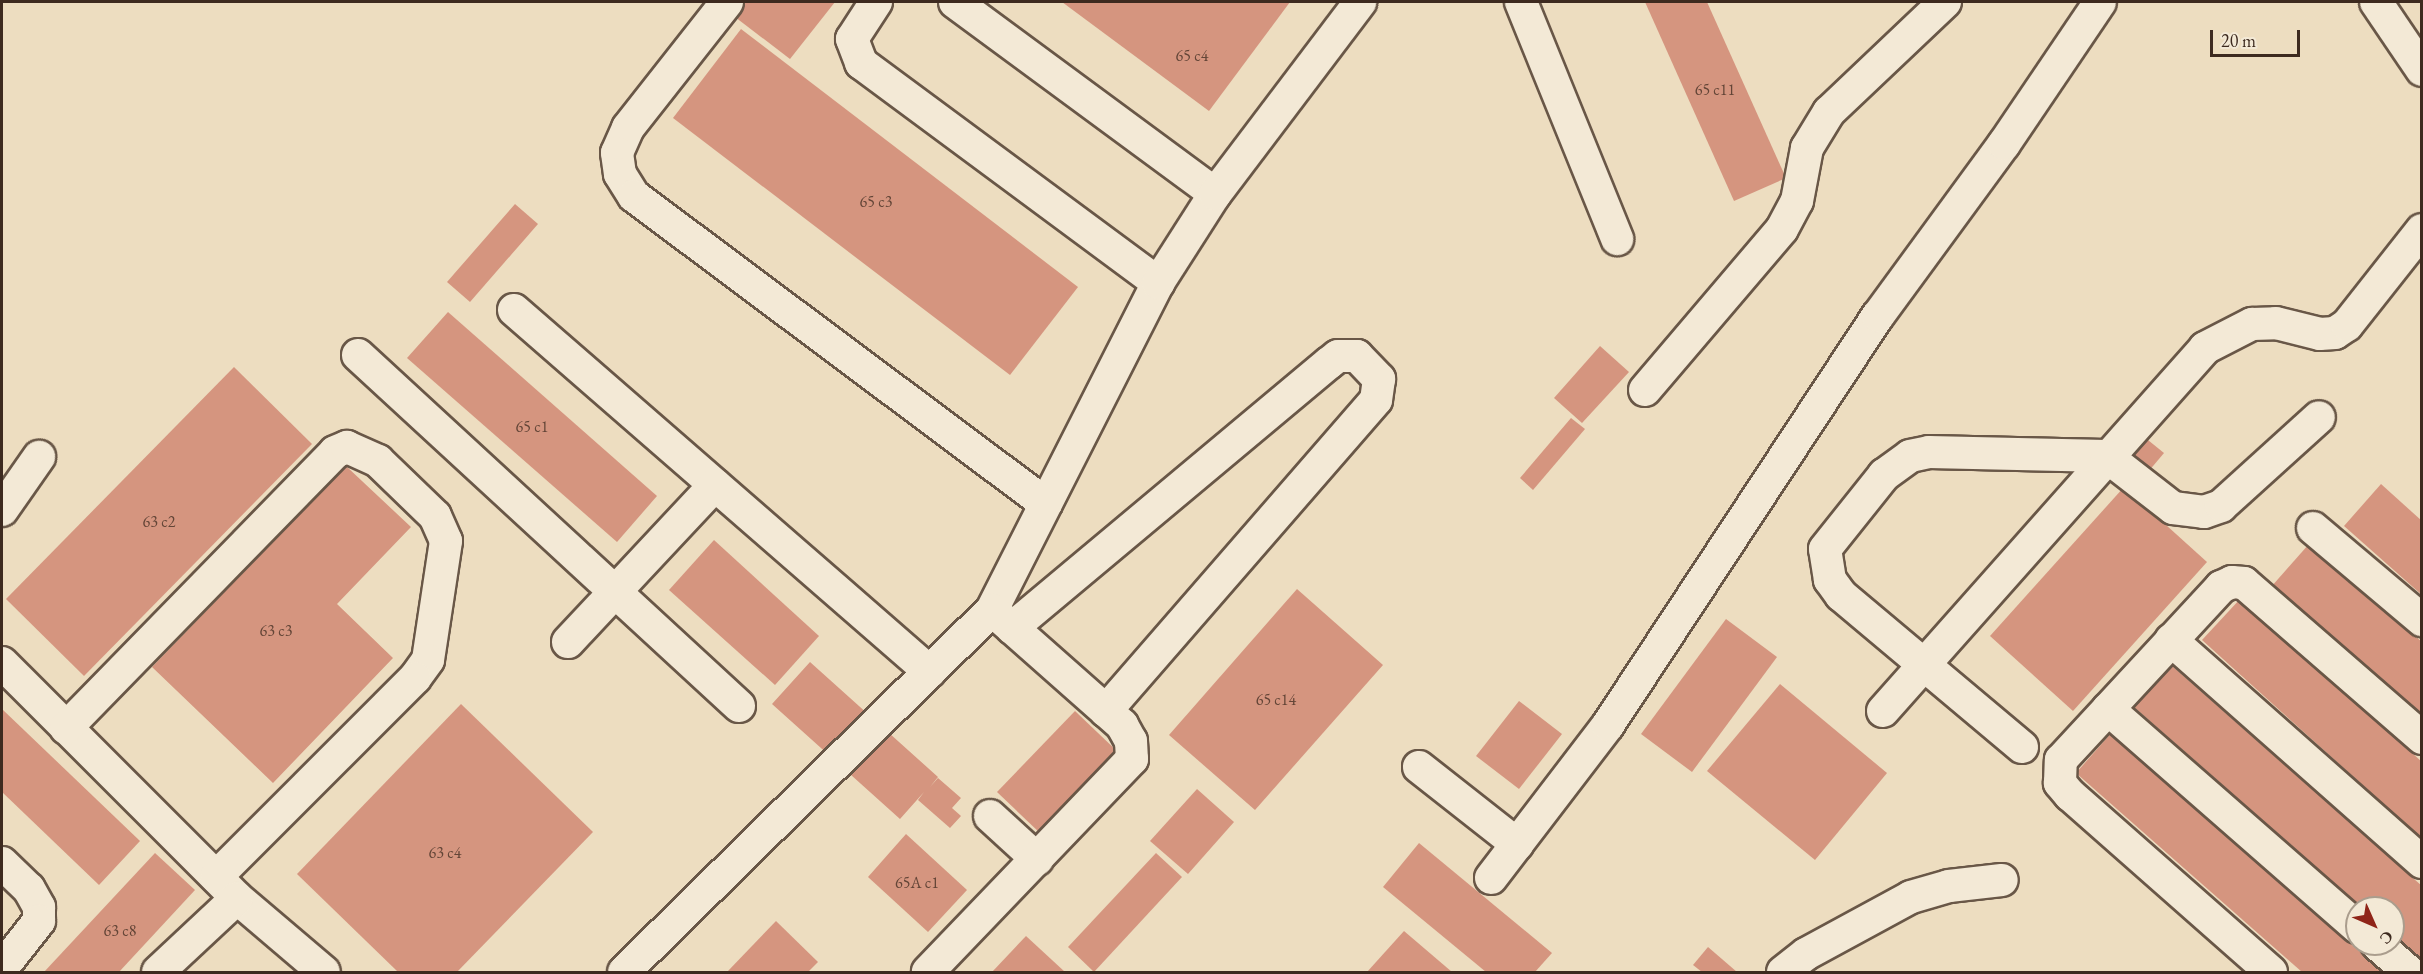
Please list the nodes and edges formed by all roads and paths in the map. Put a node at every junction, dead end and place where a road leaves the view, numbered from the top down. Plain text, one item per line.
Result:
1 (727, 2) edge
2 (876, 2) edge
3 (955, 2) edge
4 (1360, 2) edge
5 (1521, 2) edge
6 (1946, 2) edge
7 (2100, 2) edge
8 (2376, 2) edge
9 (2421, 70) edge
10 (1215, 194) junction
11 (2421, 230) edge
12 (1617, 239) dead end
13 (1158, 283) junction
14 (514, 310) dead end
15 (358, 355) dead end
16 (1645, 390) dead end
17 (2319, 417) dead end
18 (2106, 456) junction
19 (39, 458) dead end
20 (715, 485) junction
21 (1046, 504) junction
22 (2, 510) edge
23 (2313, 528) dead end
24 (615, 592) junction
25 (1002, 619) junction
26 (2421, 620) edge
27 (2171, 640) junction
28 (568, 642) dead end
29 (2, 663) edge
30 (1924, 665) junction
31 (930, 672) junction
32 (739, 706) dead end
33 (2108, 709) junction
34 (1106, 711) junction
35 (1883, 711) dead end
36 (66, 728) junction
37 (2421, 738) edge
38 (2022, 747) dead end
39 (1419, 767) dead end
40 (990, 816) dead end
41 (1517, 844) junction
42 (1037, 859) junction
43 (2421, 862) edge
44 (2, 863) edge
45 (1491, 878) dead end
46 (2002, 880) dead end
47 (227, 888) junction
48 (2345, 916) edge
49 (2391, 956) edge
50 (2, 968) edge
51 (158, 972) edge
52 (324, 972) edge
53 (624, 972) edge
54 (928, 972) edge
55 (1783, 972) edge
56 (2271, 972) edge
57 (2409, 972) edge

1 - 21 street
2 - 13 street
3 - 10 street
4 - 10 street
5 - 12 street
6 - 16 street
7 - 41 street
8 - 9 street
10 - 13 street
11 - 18 street
13 - 21 street
14 - 20 street
15 - 24 street
17 - 18 street
18 - 30 street
18 - 30 street
19 - 22 street
20 - 24 street
20 - 31 street
21 - 25 street
23 - 26 street
24 - 28 street
24 - 32 street
25 - 31 street
25 - 34 street
25 - 34 street
27 - 33 street
27 - 37 street
27 - 43 street
29 - 36 street
30 - 35 street
30 - 38 street
31 - 53 street
33 - 48 street
33 - 56 street
34 - 42 street
36 - 47 street
36 - 47 street
39 - 41 street
40 - 42 street
41 - 45 street
42 - 54 street
44 - 50 street
46 - 55 street
47 - 51 street
47 - 52 street
49 - 57 street

